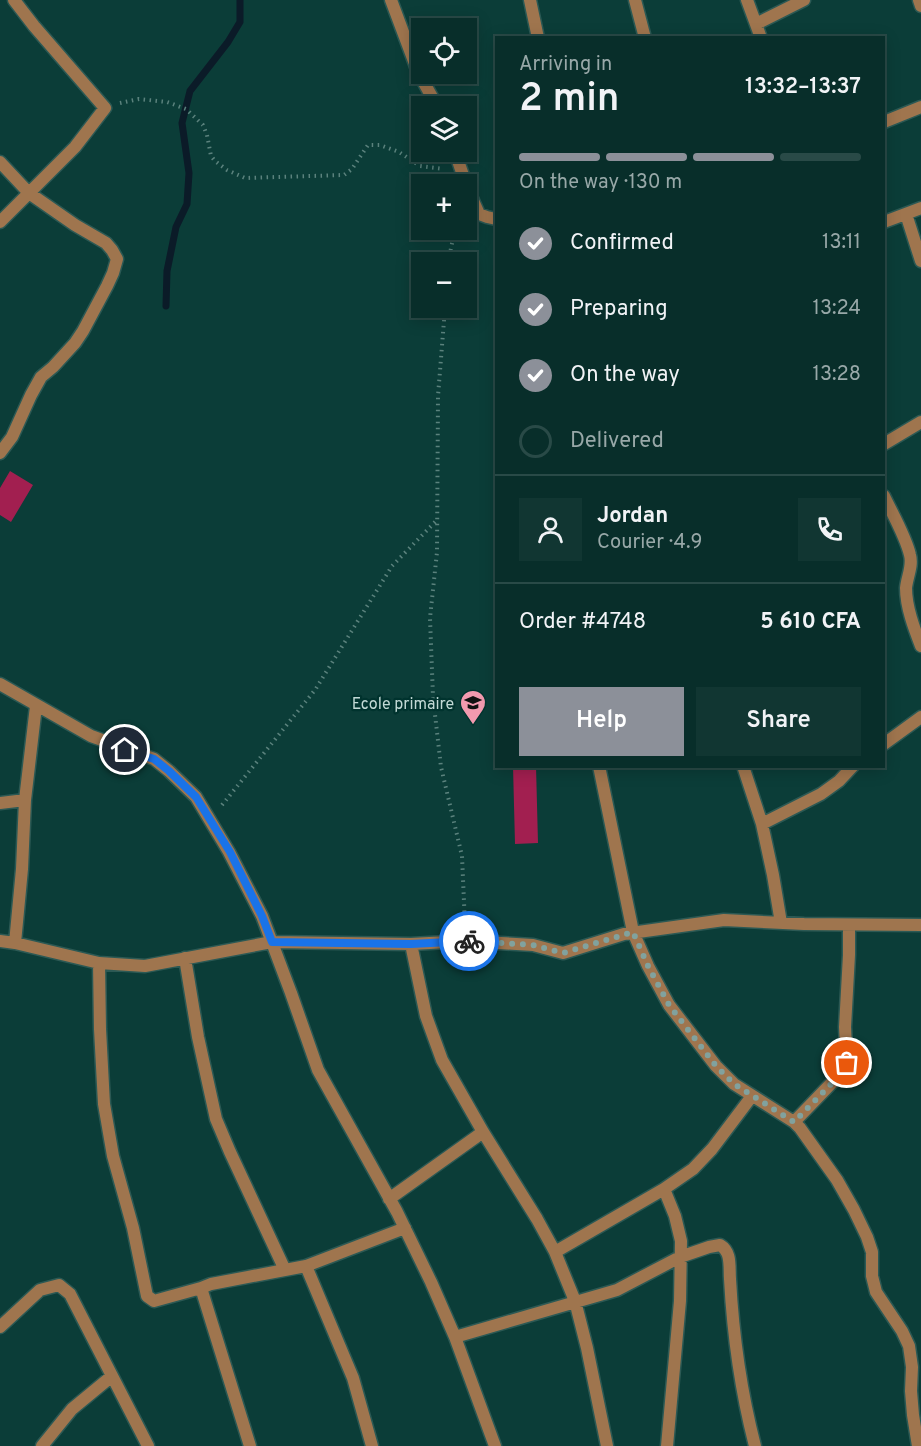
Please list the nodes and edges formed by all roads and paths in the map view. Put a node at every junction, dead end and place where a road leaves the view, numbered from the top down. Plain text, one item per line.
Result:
1 (14, 0) edge
2 (391, 0) edge
3 (530, 0) edge
4 (635, 0) edge
5 (747, 0) edge
6 (804, 0) edge
7 (919, 0) edge
8 (921, 6) edge
9 (756, 24) junction
10 (538, 36) edge
11 (644, 36) edge
12 (760, 36) edge
13 (431, 96) edge
14 (105, 107) junction
15 (921, 107) edge
16 (885, 122) edge
17 (0, 162) edge
18 (458, 162) edge
19 (460, 170) junction
20 (462, 174) edge
21 (29, 193) junction
22 (921, 208) edge
23 (477, 212) edge
24 (906, 214) junction
25 (495, 219) edge
26 (0, 222) edge
27 (885, 222) edge
28 (921, 261) edge
29 (444, 318) edge
30 (921, 422) edge
31 (885, 443) edge
32 (0, 453) edge
33 (885, 498) edge
34 (438, 520) junction
35 (921, 646) edge
36 (0, 684) edge
37 (36, 706) junction
38 (921, 717) edge
39 (885, 743) edge
40 (599, 768) edge
41 (744, 768) edge
42 (851, 768) edge
43 (25, 800) junction
44 (0, 803) edge
45 (210, 820) junction
46 (762, 824) junction
47 (781, 923) junction
48 (849, 925) junction
49 (921, 925) edge
50 (633, 932) junction
51 (0, 941) edge
52 (466, 941) junction
53 (272, 942) junction
54 (15, 943) junction
55 (411, 944) junction
56 (185, 958) junction
57 (99, 963) junction
58 (752, 1096) junction
59 (794, 1122) junction
60 (483, 1132) junction
61 (664, 1189) junction
62 (389, 1199) junction
63 (405, 1228) junction
64 (555, 1252) junction
65 (680, 1257) junction
66 (306, 1266) junction
67 (285, 1270) junction
68 (201, 1288) junction
69 (575, 1301) junction
70 (0, 1327) edge
71 (455, 1337) junction
72 (112, 1376) junction
73 (42, 1446) edge
74 (148, 1446) edge
75 (250, 1446) edge
76 (372, 1446) edge
77 (495, 1446) edge
78 (607, 1446) edge
79 (668, 1446) edge
80 (755, 1446) edge
81 (918, 1446) edge

1 - 14 street
2 - 13 street
3 - 10 street
4 - 11 street
5 - 9 street
6 - 9 street
7 - 8 street
9 - 12 street
14 - 19 path
14 - 21 street
15 - 16 street
17 - 21 street
18 - 19 street
19 - 20 street
21 - 26 street
21 - 32 street
22 - 24 street
23 - 25 street
24 - 27 street
24 - 28 street
29 - 34 path
30 - 31 street
33 - 35 street
34 - 45 path
34 - 52 path
36 - 37 street
37 - 43 street
37 - 45 street
38 - 39 street
40 - 50 street
41 - 46 street
42 - 46 street
43 - 44 street
43 - 54 street
45 - 53 street
46 - 47 street
47 - 48 street
47 - 50 street
48 - 49 street
48 - 59 street
50 - 52 street
50 - 58 street
51 - 54 street
52 - 55 street
53 - 55 street
53 - 56 street
53 - 62 street
54 - 57 street
55 - 60 street
56 - 57 street
56 - 67 street
57 - 68 street
58 - 59 street
58 - 61 street
59 - 81 street
60 - 62 street
60 - 64 street
61 - 64 street
61 - 65 street
62 - 63 street
63 - 66 street
63 - 71 street
64 - 69 street
65 - 69 street
65 - 79 street
65 - 80 street
66 - 67 street
66 - 76 street
67 - 68 street
68 - 75 street
69 - 71 street
69 - 78 street
70 - 72 street
71 - 77 street
72 - 73 street
72 - 74 street

